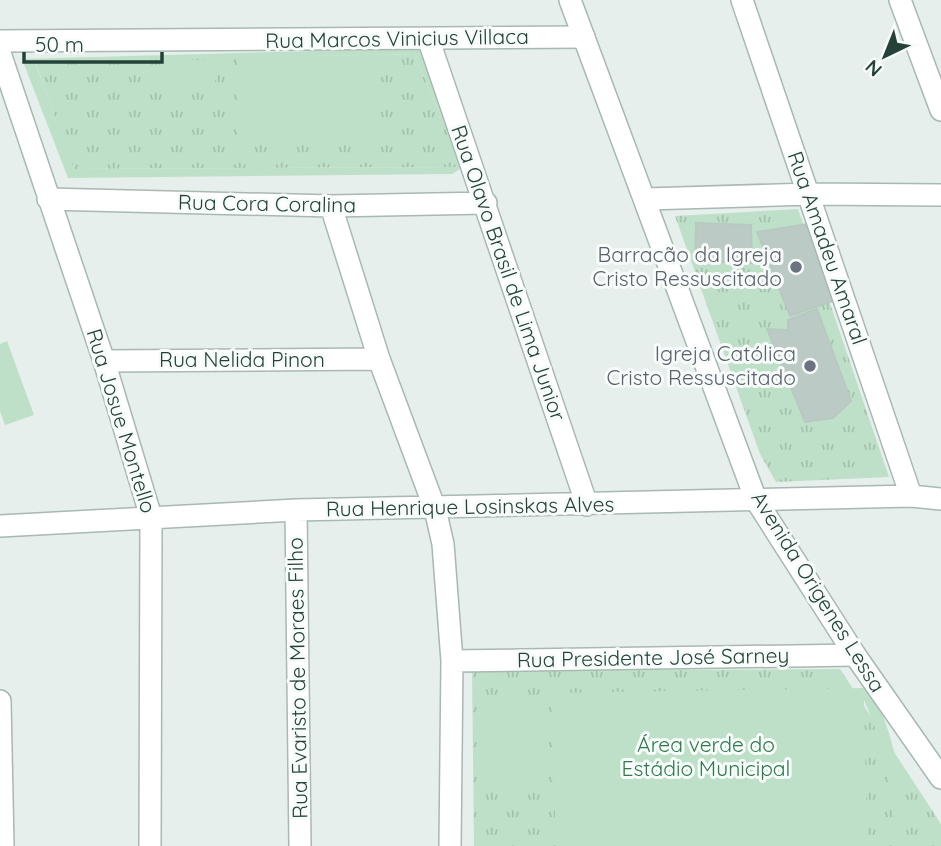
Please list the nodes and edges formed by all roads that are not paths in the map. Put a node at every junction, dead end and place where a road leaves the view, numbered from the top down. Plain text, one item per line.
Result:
1 (570, 0) edge
2 (743, 0) edge
3 (901, 0) edge
4 (584, 37) junction
5 (429, 40) junction
6 (0, 41) edge
7 (0, 53) edge
8 (941, 110) edge
9 (809, 194) junction
10 (941, 195) edge
11 (48, 199) junction
12 (646, 199) junction
13 (486, 203) junction
14 (331, 206) junction
15 (379, 359) junction
16 (104, 361) junction
17 (911, 496) junction
18 (756, 500) junction
19 (939, 502) edge
20 (587, 505) junction
21 (435, 509) junction
22 (296, 510) junction
23 (152, 517) junction
24 (0, 526) edge
25 (855, 655) junction
26 (452, 661) junction
27 (0, 701) edge
28 (938, 768) edge
29 (4, 846) edge
30 (150, 846) edge
31 (300, 846) edge
32 (450, 846) edge

1 - 4 street, Avenida Origenes Lessa
2 - 9 street, Rua Amadeu Amaral
3 - 8 street
4 - 5 street, Rua Marcos Vinicius Villaca
4 - 12 street, Avenida Origenes Lessa
5 - 6 street, Rua Marcos Vinicius Villaca
5 - 13 street, Rua Olavo Brasil de Lima Junior
7 - 11 street, Rua Josue Montello
9 - 10 street
9 - 12 street
9 - 17 street, Rua Amadeu Amaral
11 - 14 street, Rua Cora Coralina
11 - 16 street, Rua Josue Montello
12 - 18 street, Avenida Origenes Lessa
13 - 14 street, Rua Cora Coralina
13 - 20 street, Rua Olavo Brasil de Lima Junior
14 - 15 street
15 - 16 street, Rua Nelida Pinon
15 - 21 street
16 - 23 street, Rua Josue Montello
17 - 18 street, Rua Henrique Losinskas Alves
17 - 19 street, Rua Henrique Losinskas Alves
18 - 20 street, Rua Henrique Losinskas Alves
18 - 25 street, Avenida Origenes Lessa
20 - 21 street, Rua Henrique Losinskas Alves
21 - 22 street, Rua Henrique Losinskas Alves
21 - 26 street
22 - 23 street, Rua Henrique Losinskas Alves
22 - 31 street, Rua Evaristo de Moraes Filho
23 - 24 street, Rua Henrique Losinskas Alves
23 - 30 street, Rua Josue Montello
25 - 26 street, Rua Presidente José Sarney
25 - 28 street, Avenida Origenes Lessa
26 - 32 street
27 - 29 street

